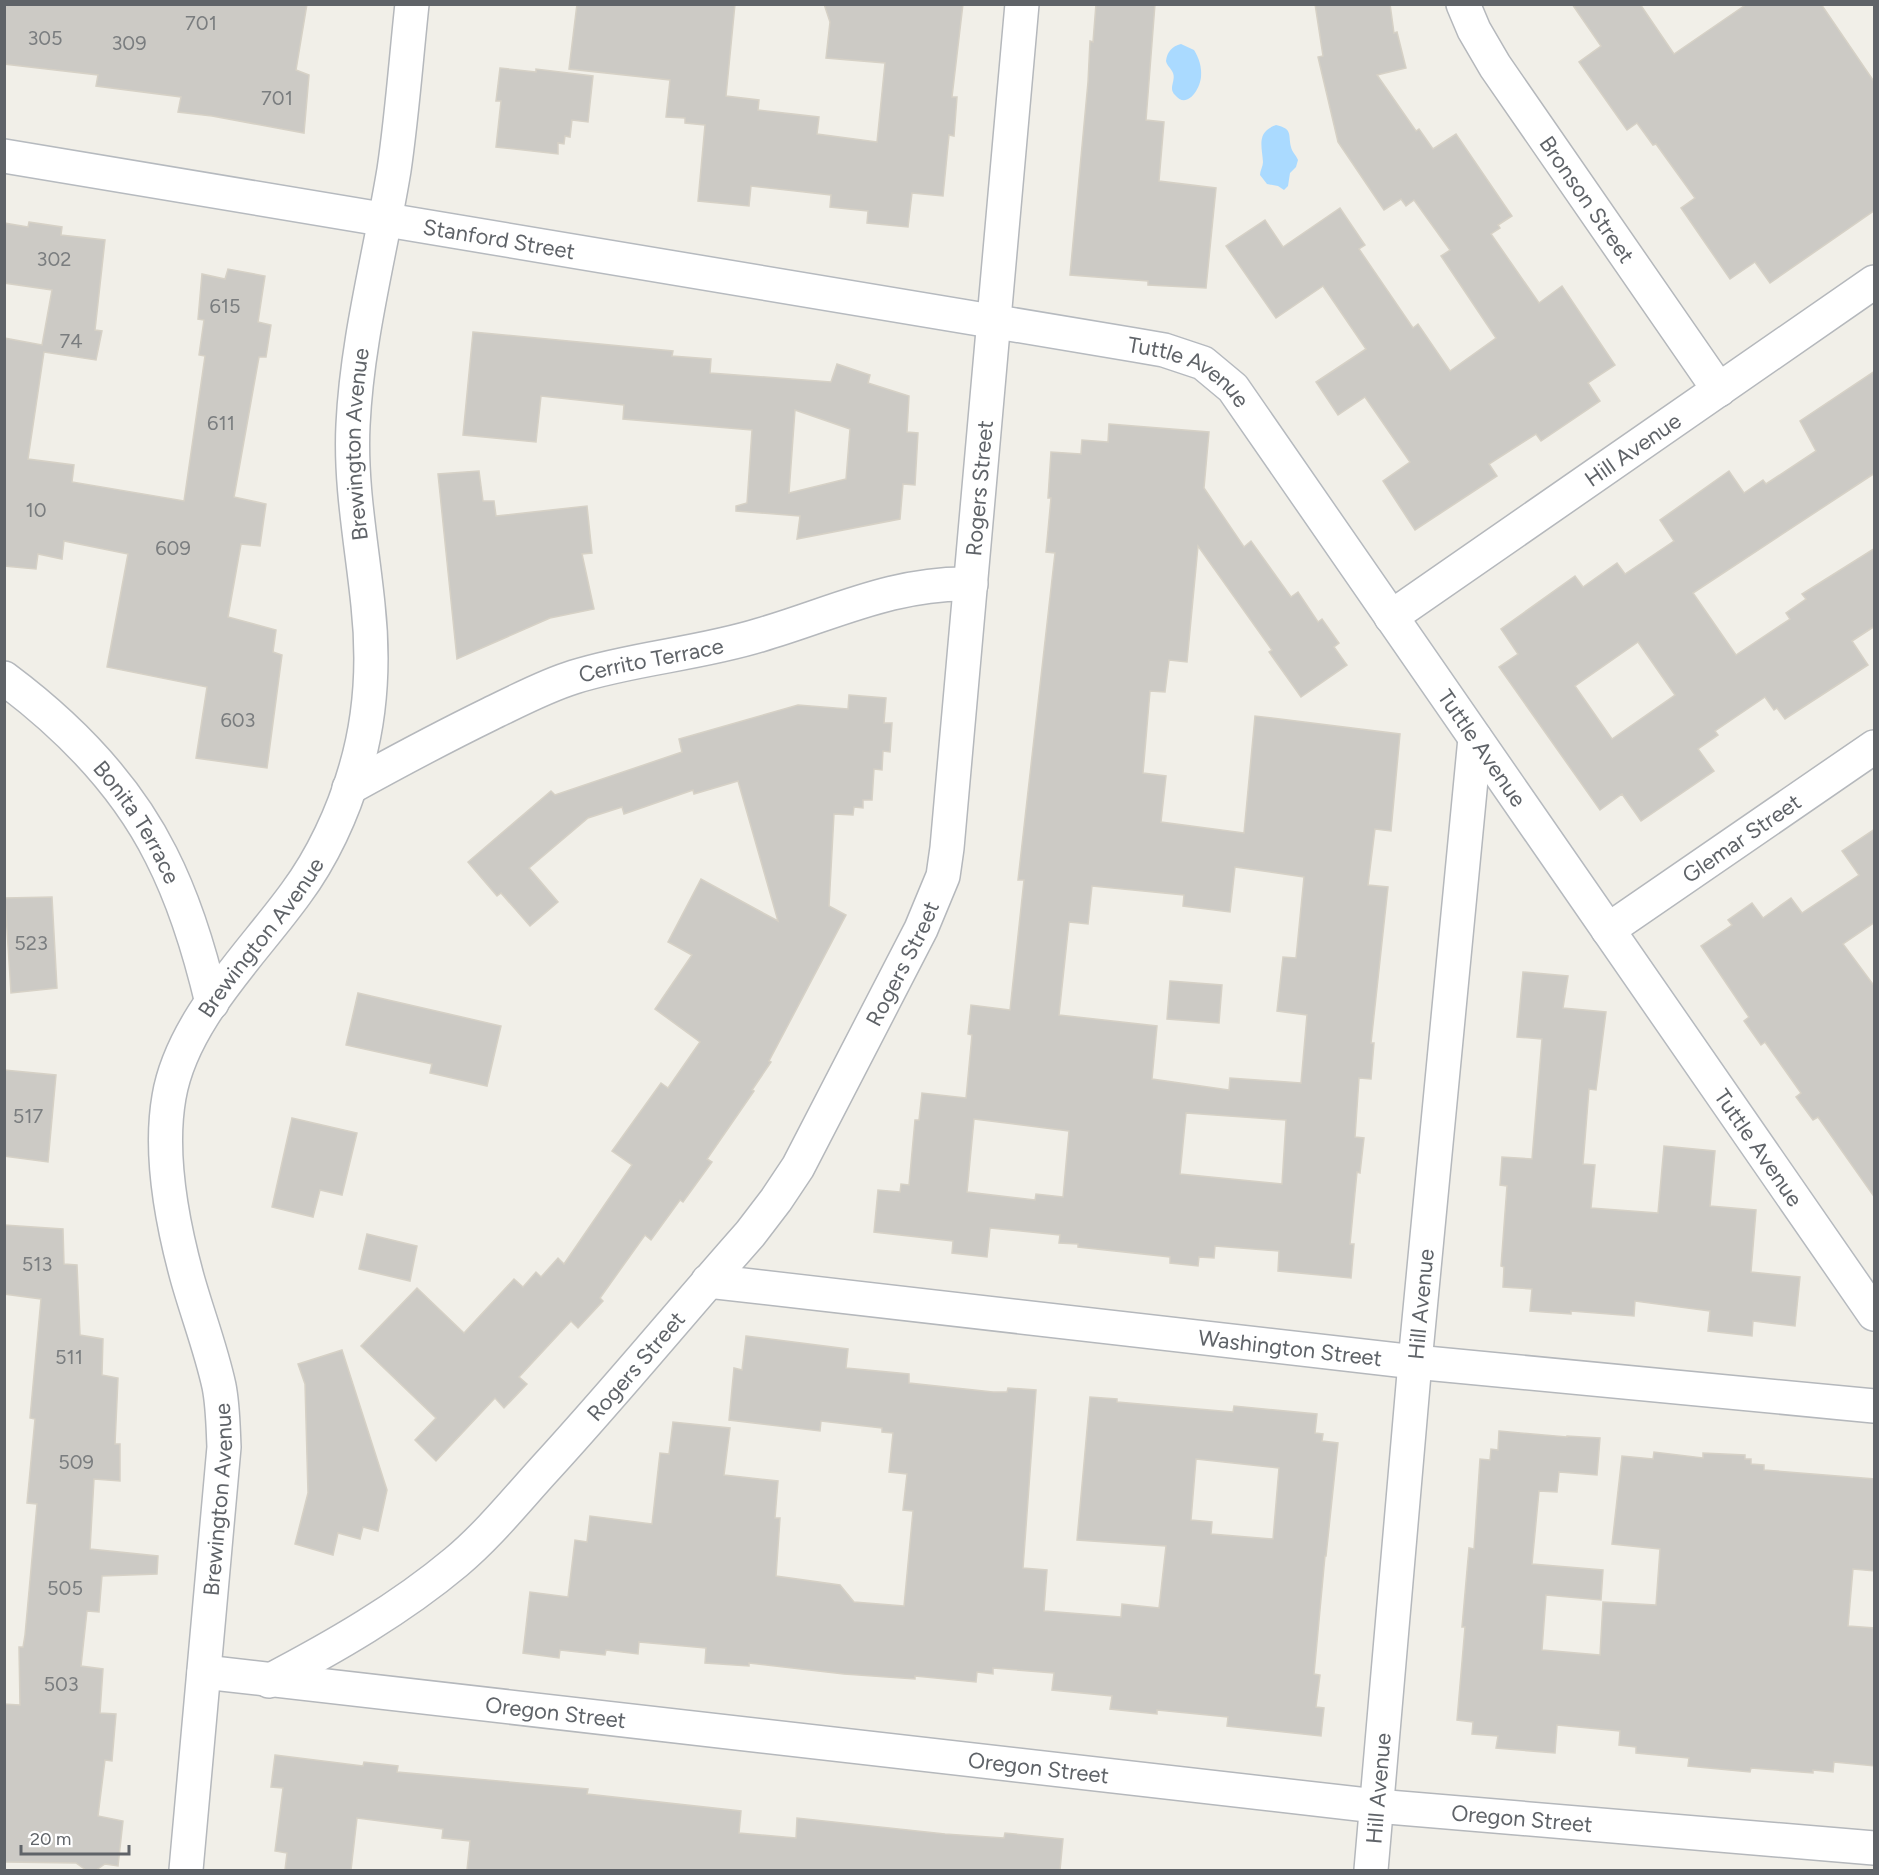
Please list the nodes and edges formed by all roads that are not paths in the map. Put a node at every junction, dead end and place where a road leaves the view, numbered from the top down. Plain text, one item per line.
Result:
1 (412, 4) edge
2 (1022, 4) edge
3 (1463, 4) edge
4 (4, 156) edge
5 (385, 220) junction
6 (1875, 282) edge
7 (994, 322) junction
8 (1719, 390) junction
9 (970, 584) junction
10 (1391, 617) junction
11 (4, 678) edge
12 (1475, 738) junction
13 (1875, 747) edge
14 (349, 788) junction
15 (1608, 930) junction
16 (212, 1003) junction
17 (708, 1281) junction
18 (1870, 1299) edge
19 (1415, 1362) junction
20 (1875, 1406) edge
21 (204, 1672) junction
22 (269, 1681) junction
23 (1376, 1806) junction
24 (1875, 1848) edge
25 (186, 1870) edge
26 (1371, 1870) edge

1 - 5 street, Brewington Avenue
2 - 7 street, Rogers Street
3 - 8 street, Bronson Street
4 - 5 street, Stanford Street
5 - 7 street, Stanford Street
5 - 14 street, Brewington Avenue
6 - 8 street, Hill Avenue
7 - 9 street, Rogers Street
7 - 10 street, Tuttle Avenue
8 - 10 street, Hill Avenue
9 - 14 street, Cerrito Terrace
9 - 17 street, Rogers Street
10 - 12 street, Tuttle Avenue
11 - 16 street, Bonita Terrace
12 - 15 street, Tuttle Avenue
12 - 19 street, Hill Avenue
13 - 15 street, Glemar Street
14 - 16 street, Brewington Avenue
15 - 18 street, Tuttle Avenue
16 - 21 street, Brewington Avenue
17 - 19 street, Washington Street
17 - 22 street, Rogers Street
19 - 20 street, Washington Street
19 - 23 street, Hill Avenue
21 - 22 street, Oregon Street
21 - 25 street, Brewington Avenue
22 - 23 street, Oregon Street
23 - 24 street, Oregon Street
23 - 26 street, Hill Avenue

